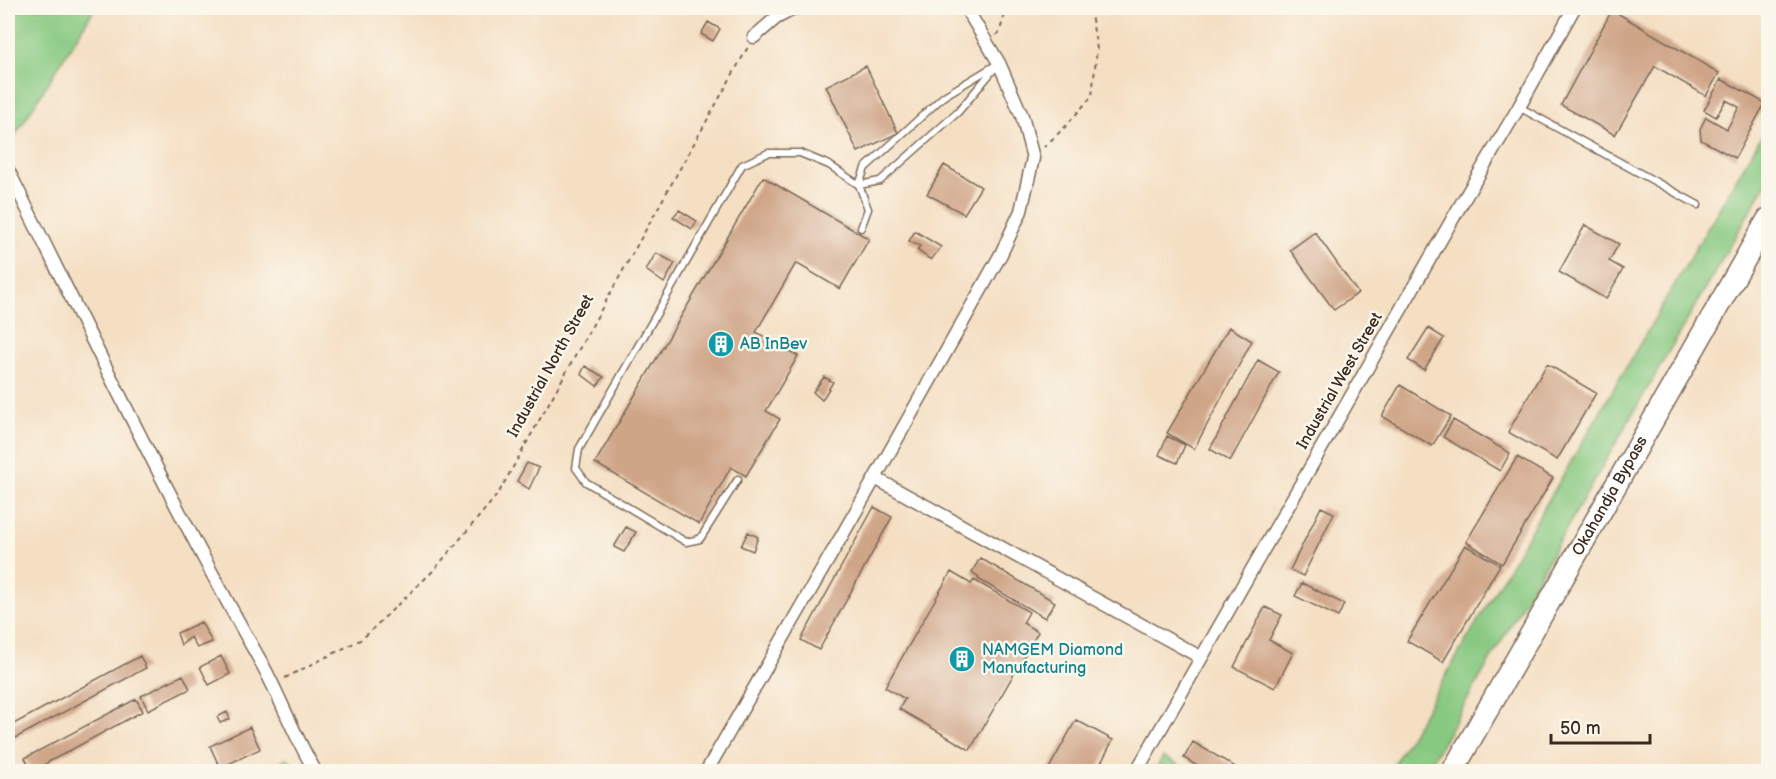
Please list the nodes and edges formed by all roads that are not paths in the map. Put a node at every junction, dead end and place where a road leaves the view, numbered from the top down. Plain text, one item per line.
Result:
1 (795, 8) edge
2 (966, 8) edge
3 (1574, 8) edge
4 (754, 37) road end
5 (999, 63) junction
6 (1519, 107) junction
7 (8, 170) edge
8 (859, 186) junction
9 (1698, 205) dead end
10 (1768, 219) edge
11 (861, 228) dead end
12 (875, 478) junction
13 (738, 479) dead end
14 (1200, 657) junction
15 (316, 771) edge
16 (706, 771) edge
17 (1136, 771) edge
18 (1452, 771) edge

1 - 4 street
2 - 5 street
3 - 6 street, Industrial West Street
5 - 8 lane
5 - 8 lane
5 - 12 street
6 - 9 lane
6 - 14 street, Industrial West Street
7 - 15 street
8 - 11 lane
8 - 13 lane
10 - 18 highway, Okahandja Bypass
12 - 14 street
12 - 16 street
14 - 17 street, Industrial West Street

